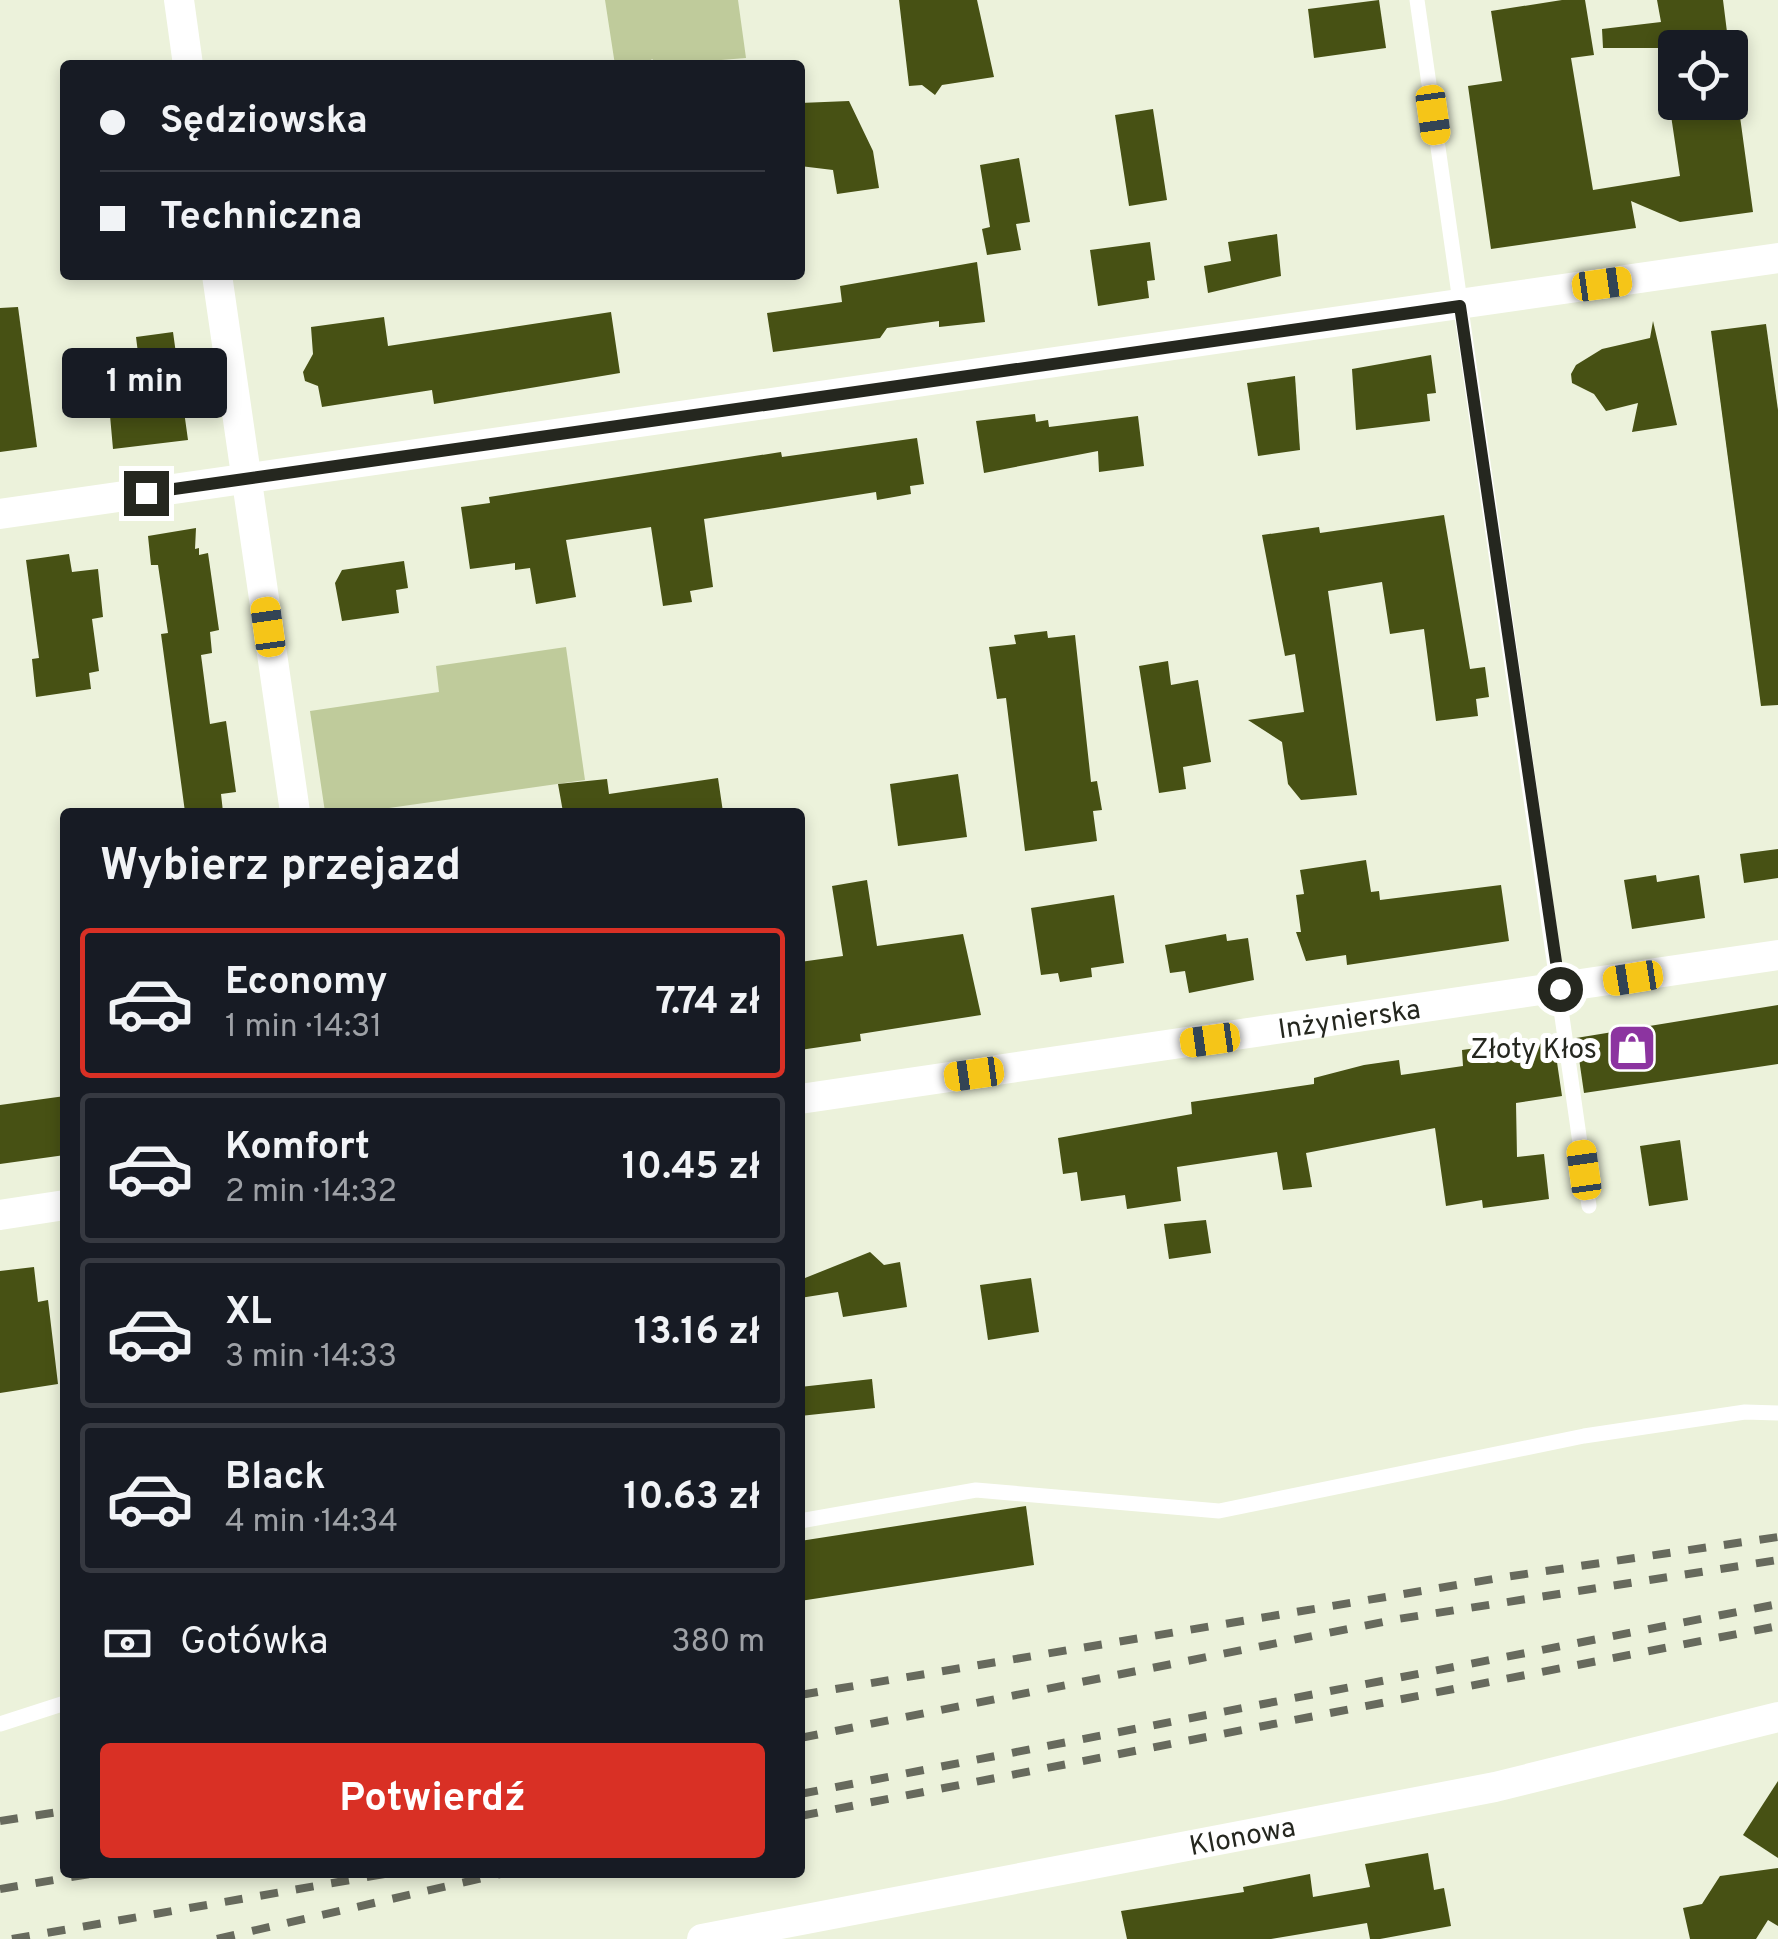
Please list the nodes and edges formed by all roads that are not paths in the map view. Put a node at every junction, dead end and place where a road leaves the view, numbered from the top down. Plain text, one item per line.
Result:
1 (178, 0) edge
2 (1417, 0) edge
3 (187, 60) edge
4 (1778, 258) edge
5 (218, 280) edge
6 (1460, 306) junction
7 (246, 478) junction
8 (0, 514) edge
9 (295, 808) edge
10 (1778, 956) edge
11 (1560, 989) junction
12 (805, 1098) edge
13 (60, 1206) edge
14 (1589, 1206) dead end
15 (0, 1215) edge
16 (1778, 1413) edge
17 (805, 1520) edge
18 (60, 1705) edge
19 (1778, 1717) edge
20 (0, 1724) edge
21 (702, 1939) edge

1 - 3 street
2 - 6 lane
4 - 6 street
5 - 7 street
6 - 7 street
6 - 11 lane
7 - 8 street
7 - 9 street
10 - 11 street, Inżynierska
11 - 12 street, Inżynierska
11 - 14 lane
13 - 15 street
16 - 17 lane
18 - 20 lane
19 - 21 street, Klonowa

